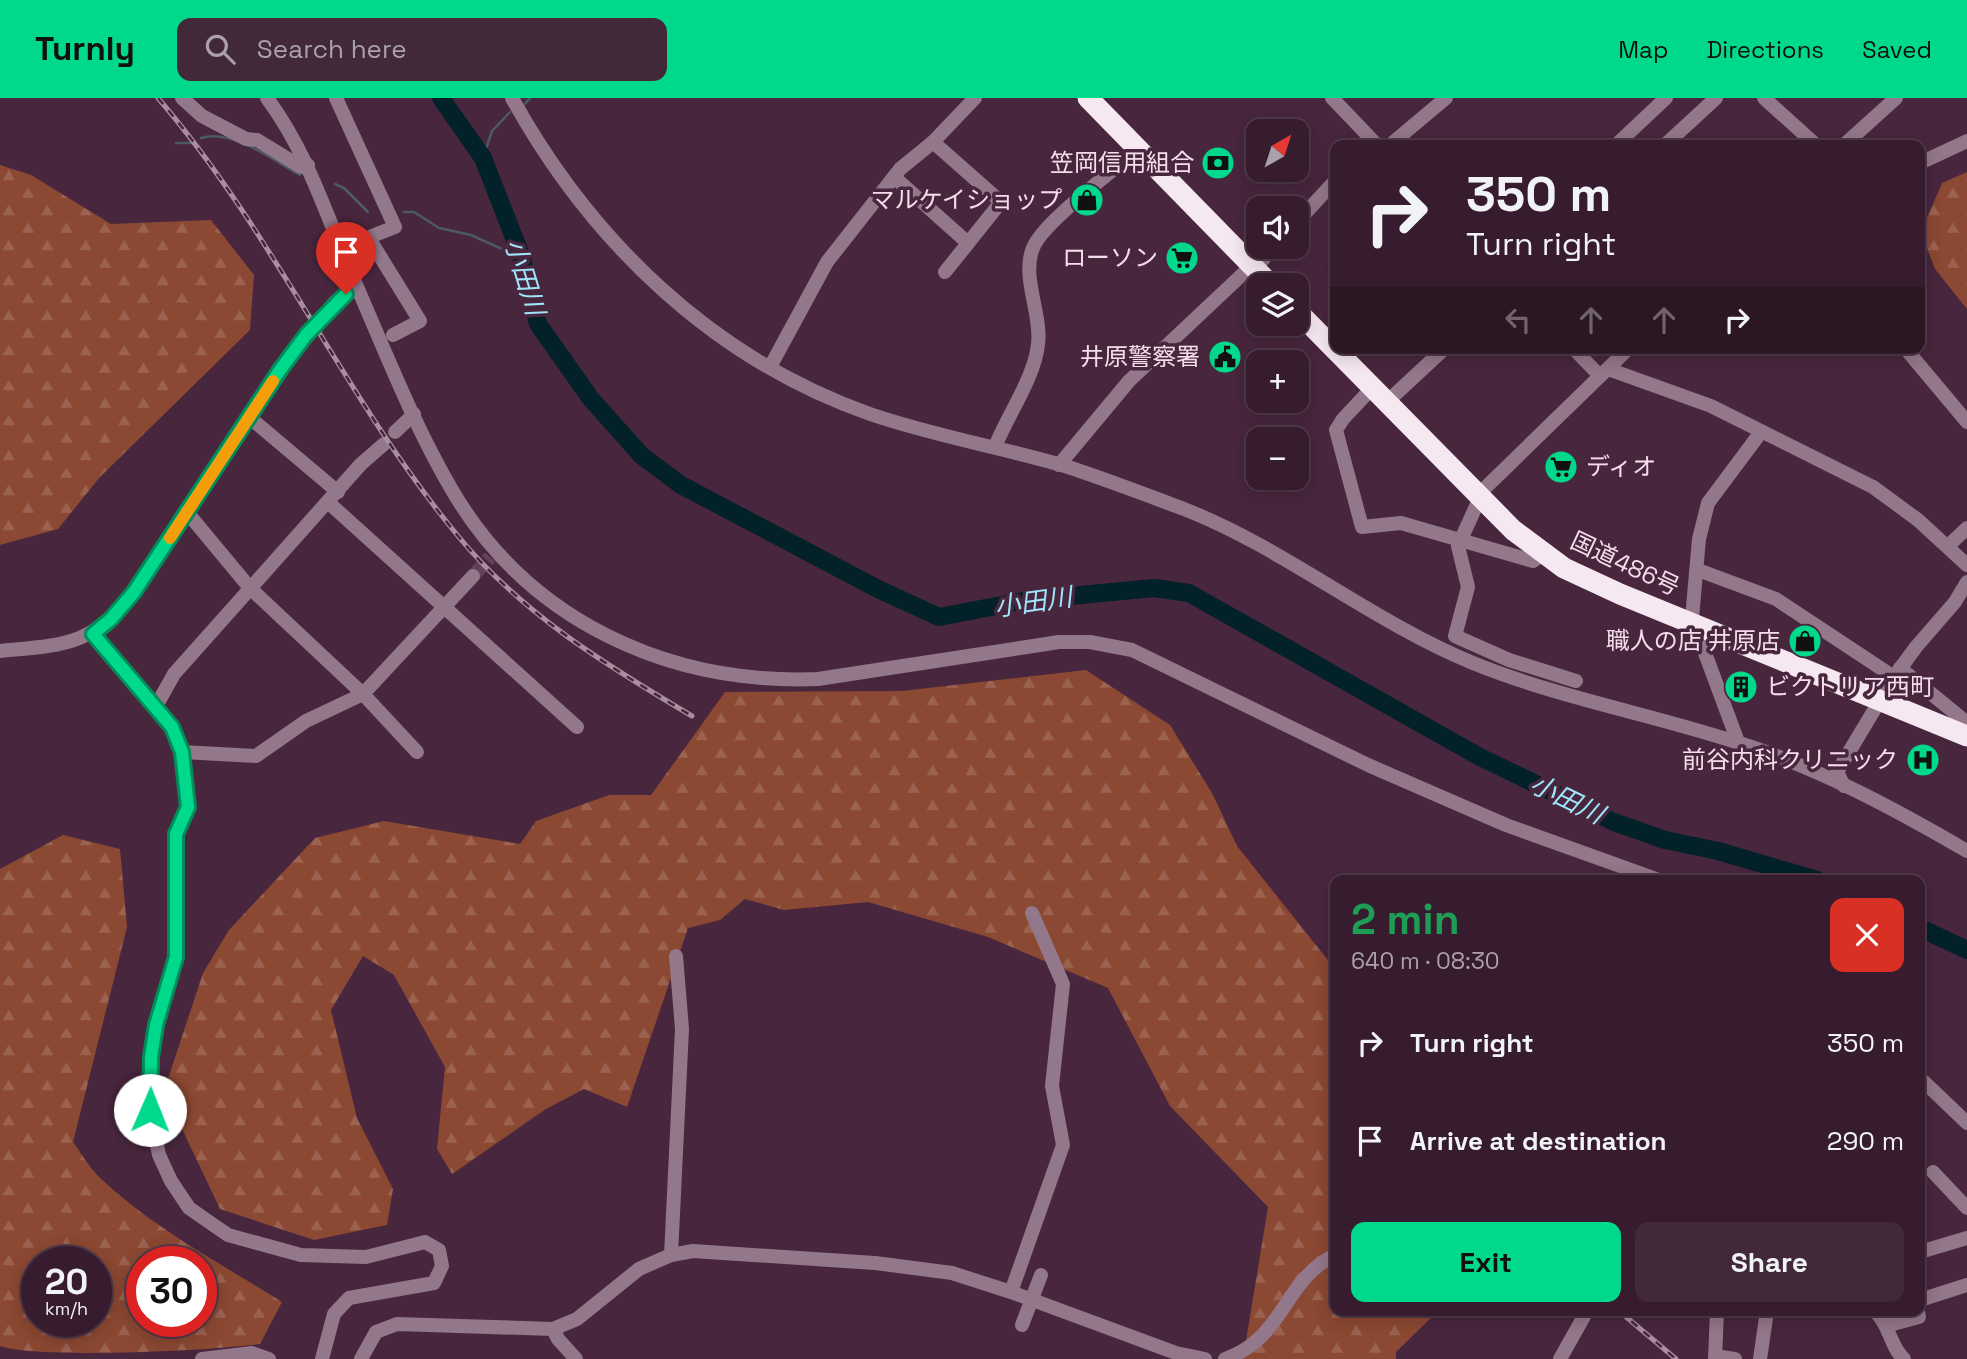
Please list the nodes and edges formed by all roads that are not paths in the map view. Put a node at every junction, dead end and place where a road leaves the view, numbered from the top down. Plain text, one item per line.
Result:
1 (182, 98) edge
2 (336, 98) edge
3 (512, 98) edge
4 (975, 98) edge
5 (1088, 98) edge
6 (1332, 98) edge
7 (1446, 98) edge
8 (1666, 98) edge
9 (1716, 98) edge
10 (1765, 98) edge
11 (1896, 98) edge
12 (274, 102) edge
13 (1372, 140) edge
14 (1396, 140) edge
15 (1621, 140) edge
16 (1670, 140) edge
17 (1811, 140) edge
18 (1854, 140) edge
19 (933, 142) junction
20 (1967, 142) edge
21 (1138, 149) junction
22 (1925, 161) edge
23 (308, 165) junction
24 (894, 177) junction
25 (1330, 186) edge
26 (1309, 209) edge
27 (968, 243) junction
28 (1261, 259) edge
29 (1253, 267) junction
30 (945, 272) dead end
31 (1259, 273) edge
32 (357, 288) junction
33 (1309, 323) edge
34 (393, 335) dead end
35 (1330, 344) edge
36 (1341, 354) edge
37 (1437, 354) edge
38 (1580, 354) edge
39 (1623, 354) edge
40 (1910, 354) edge
41 (769, 367) junction
42 (1604, 373) junction
43 (1381, 394) junction
44 (414, 414) junction
45 (248, 416) junction
46 (1967, 422) edge
47 (395, 432) dead end
48 (1760, 432) junction
49 (384, 444) dead end
50 (995, 447) junction
51 (1059, 465) junction
52 (333, 497) junction
53 (1480, 498) junction
54 (186, 512) junction
55 (1967, 528) edge
56 (1459, 540) junction
57 (1948, 546) junction
58 (1543, 554) junction
59 (1967, 565) edge
60 (1698, 569) junction
61 (473, 576) tunnel mouth
62 (1967, 582) edge
63 (250, 588) junction
64 (444, 609) junction
65 (1694, 624) junction
66 (93, 634) junction
67 (1454, 638) junction
68 (1423, 640) junction
69 (0, 651) edge
70 (1471, 662) junction
71 (1545, 671) junction
72 (1897, 673) junction
73 (1576, 681) dead end
74 (363, 694) junction
75 (1565, 695) junction
76 (1880, 701) junction
77 (155, 708) junction
78 (577, 727) dead end
79 (1965, 735) edge
80 (1738, 742) junction
81 (182, 752) junction
82 (417, 752) dead end
83 (1844, 786) junction
84 (1967, 851) edge
85 (1645, 875) edge
86 (1032, 913) dead end
87 (676, 956) dead end
88 (1925, 1083) edge
89 (1967, 1123) edge
90 (1933, 1172) dead end
91 (1967, 1208) edge
92 (1967, 1238) edge
93 (1925, 1251) edge
94 (671, 1255) junction
95 (1330, 1258) edge
96 (1041, 1275) dead end
97 (1967, 1284) edge
98 (1011, 1292) junction
99 (1925, 1298) edge
100 (1584, 1316) edge
101 (1717, 1316) edge
102 (1766, 1316) edge
103 (1880, 1316) edge
104 (1919, 1316) edge
105 (1022, 1325) dead end
106 (1889, 1325) junction
107 (553, 1329) junction
108 (1177, 1356) edge
109 (1715, 1358) edge
110 (202, 1359) edge
111 (270, 1359) edge
112 (322, 1359) edge
113 (360, 1359) edge
114 (576, 1359) edge
115 (1205, 1359) edge
116 (1225, 1359) edge
117 (1560, 1359) edge
118 (1735, 1359) edge
119 (1760, 1359) edge
120 (1904, 1359) edge

1 - 23 street
2 - 34 street
3 - 41 street
4 - 19 street
5 - 21 highway
6 - 13 street
7 - 14 street
8 - 15 street
9 - 16 street
10 - 17 street
11 - 18 street
12 - 23 street
19 - 24 street
19 - 27 street
20 - 22 street
21 - 29 highway
21 - 50 street
23 - 32 street
24 - 27 street
24 - 41 street
25 - 26 street
27 - 30 street
28 - 29 street
29 - 31 highway
29 - 51 street
32 - 44 street
32 - 45 street
33 - 35 highway, 国道486号
36 - 43 highway, 国道486号
37 - 43 street
38 - 42 street
39 - 42 street
40 - 46 street
41 - 50 street
42 - 48 street
42 - 53 street
43 - 53 highway, 国道486号
43 - 56 street
44 - 47 street
44 - 85 street
45 - 52 street
45 - 54 street
48 - 57 street
48 - 60 street
49 - 52 street
50 - 51 street
51 - 68 street
52 - 63 street
52 - 64 street
53 - 56 street
53 - 58 highway, 国道486号
54 - 63 street
54 - 66 street
55 - 57 street
56 - 58 street
56 - 67 street
57 - 59 street
58 - 65 highway, 国道486号
60 - 65 street
60 - 72 street
61 - 64 street
62 - 72 street
63 - 74 street
63 - 77 street
64 - 74 street
64 - 78 street
65 - 76 highway, 国道486号
65 - 80 street
66 - 69 street
66 - 77 street
67 - 68 street
67 - 70 street
67 - 71 street
68 - 70 street
70 - 75 street
71 - 73 street
71 - 75 street
72 - 76 street
72 - 79 street
74 - 81 street
74 - 82 street
75 - 80 street
76 - 79 highway, 国道486号
76 - 83 street
77 - 81 street
80 - 83 street
81 - 112 street
83 - 84 street
86 - 98 street
87 - 94 street
88 - 89 street
90 - 91 street
92 - 93 street
94 - 98 street
94 - 107 street
95 - 116 street
96 - 105 street, bridge
97 - 99 street
98 - 108 street
100 - 117 street
101 - 109 street
102 - 119 street
103 - 106 street
104 - 106 street
106 - 120 street
107 - 113 street
107 - 114 street
108 - 115 street
109 - 118 street
110 - 111 street

